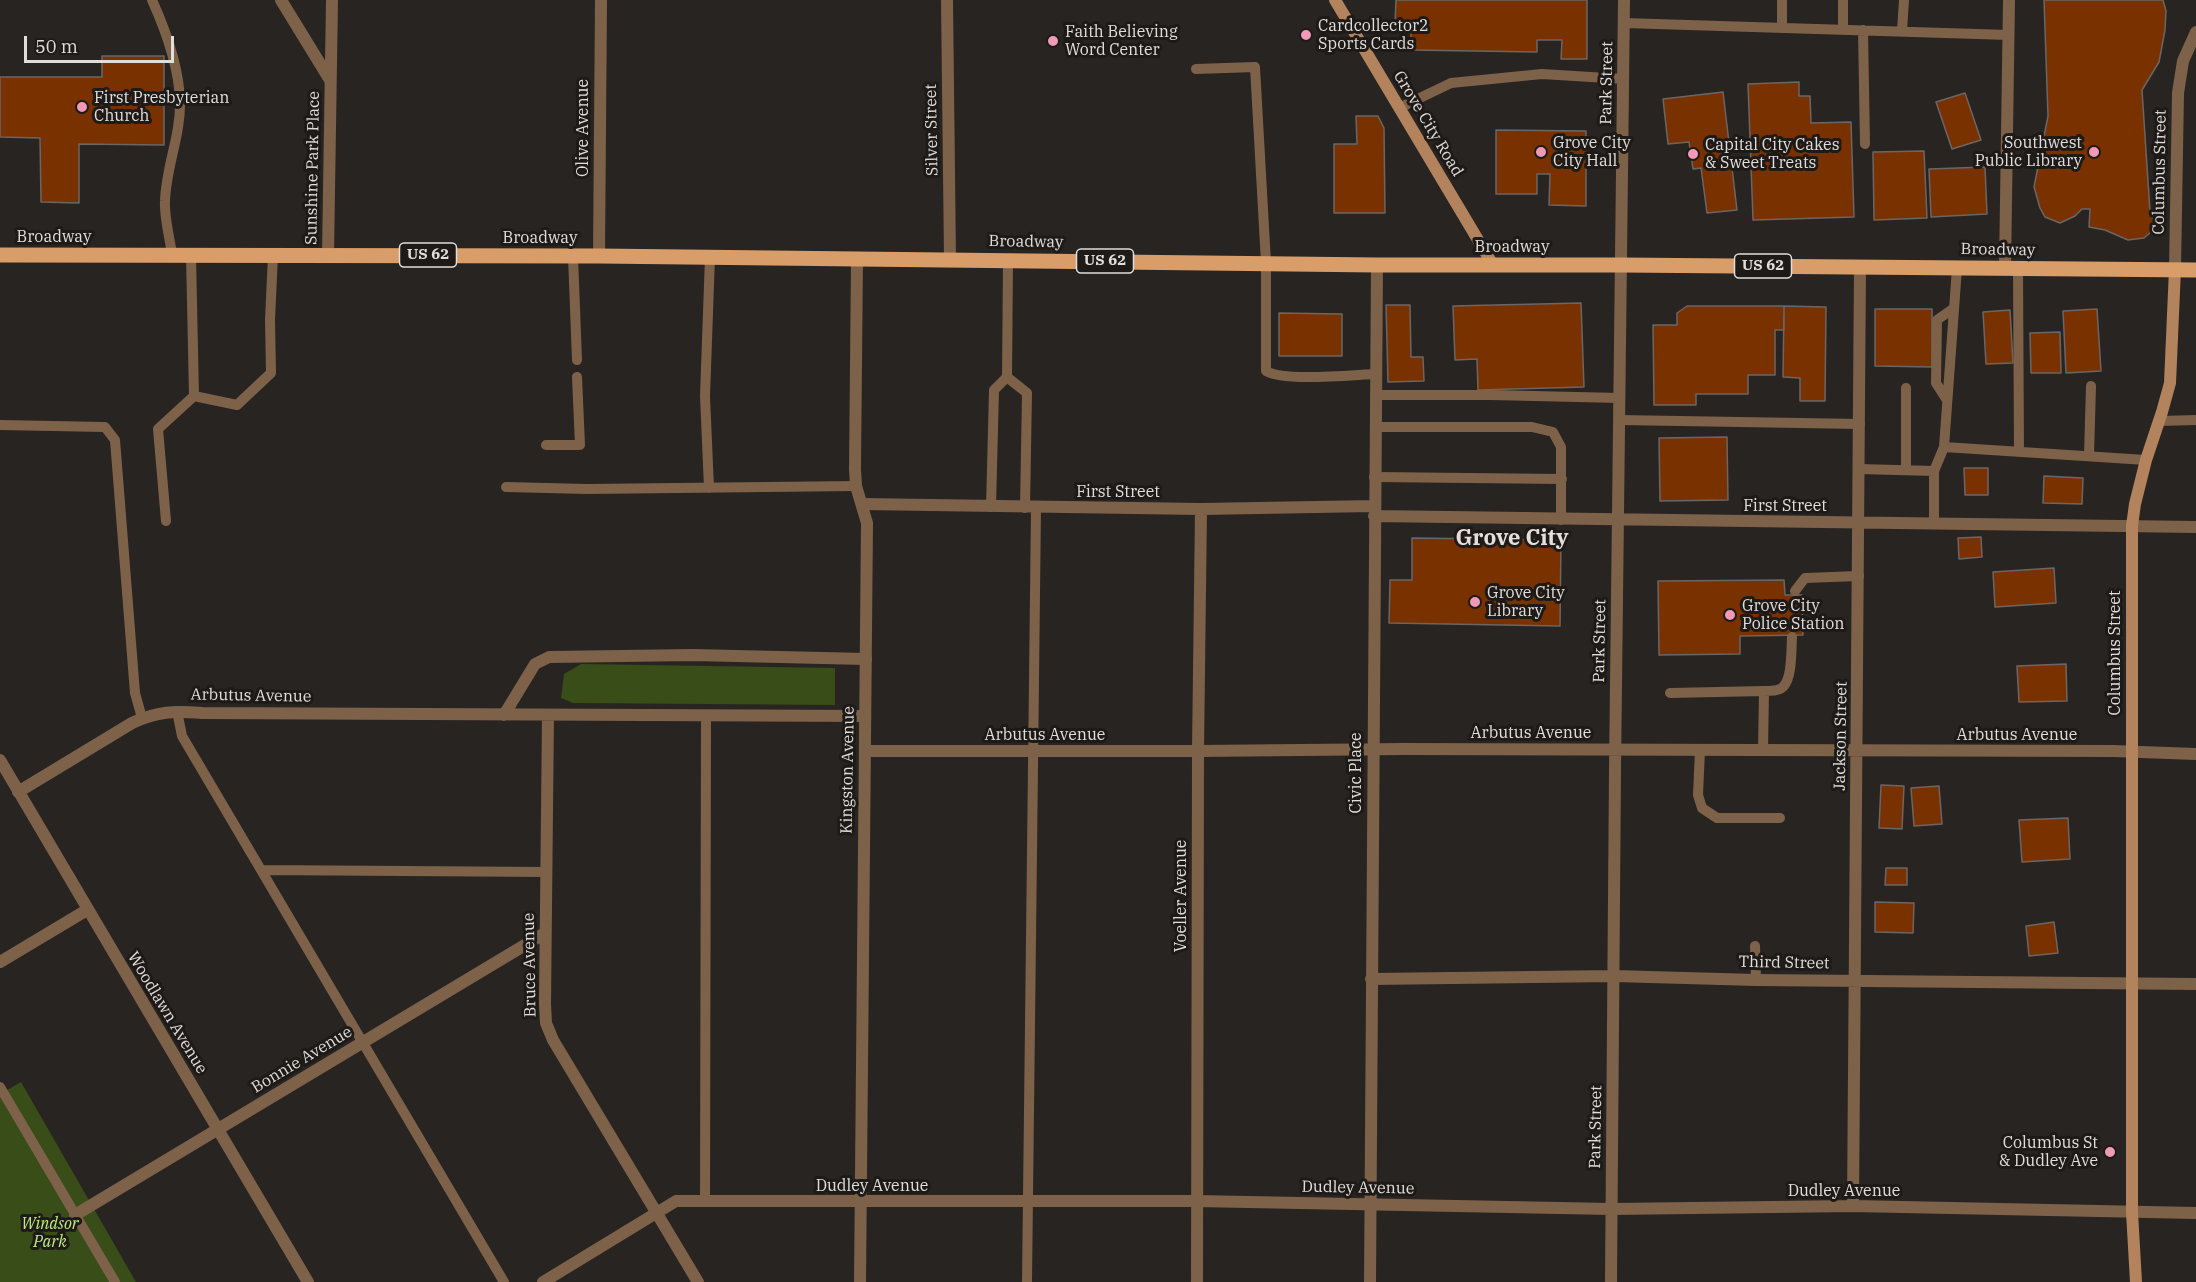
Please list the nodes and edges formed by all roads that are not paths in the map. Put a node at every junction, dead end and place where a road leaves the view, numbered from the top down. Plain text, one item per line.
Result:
1 (152, 0) edge
2 (281, 0) edge
3 (332, 0) edge
4 (601, 0) edge
5 (947, 0) edge
6 (1335, 0) edge
7 (1624, 0) edge
8 (1782, 0) edge
9 (1843, 0) edge
10 (1904, 0) edge
11 (2009, 0) edge
12 (1624, 22) junction
13 (1782, 28) junction
14 (1843, 30) junction
15 (1863, 30) junction
16 (1902, 32) junction
17 (2196, 32) edge
18 (2009, 35) junction
19 (1196, 69) dead end
20 (1623, 79) junction
21 (330, 81) junction
22 (1399, 108) junction
23 (1865, 144) dead end
24 (0, 255) edge
25 (172, 255) junction
26 (191, 255) junction
27 (273, 255) junction
28 (328, 255) junction
29 (573, 256) junction
30 (599, 256) junction
31 (710, 257) junction
32 (857, 259) junction
33 (950, 259) junction
34 (1008, 260) junction
35 (1266, 263) junction
36 (1377, 265) junction
37 (1493, 265) junction
38 (1621, 265) junction
39 (1860, 267) junction
40 (1957, 268) junction
41 (2011, 268) junction
42 (2175, 269) junction
43 (2196, 270) edge
44 (1953, 308) junction
45 (577, 360) dead end
46 (1375, 374) junction
47 (577, 377) dead end
48 (1007, 377) junction
49 (2091, 386) dead end
50 (1906, 388) dead end
51 (1375, 395) junction
52 (195, 396) junction
53 (1620, 398) junction
54 (1947, 401) junction
55 (1619, 420) junction
56 (2196, 420) edge
57 (2159, 421) junction
58 (1860, 424) junction
59 (0, 425) edge
60 (1375, 427) junction
61 (546, 445) dead end
62 (1944, 447) junction
63 (2019, 452) junction
64 (2089, 456) junction
65 (2146, 460) junction
66 (1859, 469) junction
67 (1906, 470) junction
68 (1934, 471) junction
69 (1374, 477) junction
70 (1562, 479) junction
71 (856, 486) junction
72 (506, 487) dead end
73 (709, 489) junction
74 (863, 504) junction
75 (991, 507) junction
76 (1030, 508) junction
77 (1201, 509) junction
78 (1374, 511) junction
79 (1561, 520) junction
80 (166, 521) dead end
81 (1618, 521) junction
82 (1859, 523) junction
83 (1934, 524) junction
84 (2132, 526) junction
85 (2196, 527) edge
86 (1859, 576) junction
87 (1795, 591) dead end
88 (1792, 637) dead end
89 (866, 659) junction
90 (1764, 691) junction
91 (1670, 693) dead end
92 (177, 711) junction
93 (504, 715) junction
94 (548, 715) junction
95 (706, 716) junction
96 (865, 716) junction
97 (142, 718) junction
98 (1373, 749) junction
99 (1615, 750) junction
100 (1700, 750) junction
101 (865, 751) junction
102 (1032, 751) junction
103 (1198, 751) junction
104 (1763, 751) junction
105 (1858, 752) junction
106 (2131, 753) junction
107 (2196, 754) edge
108 (0, 760) edge
109 (18, 792) junction
110 (1780, 819) dead end
111 (261, 870) junction
112 (546, 872) junction
113 (87, 910) junction
114 (545, 933) junction
115 (1755, 946) dead end
116 (0, 962) edge
117 (1614, 976) junction
118 (1371, 979) junction
119 (1756, 980) junction
120 (1854, 980) junction
121 (2130, 984) junction
122 (2196, 984) edge
123 (362, 1043) junction
124 (0, 1087) edge
125 (218, 1130) junction
126 (705, 1201) junction
127 (1197, 1201) junction
128 (861, 1202) junction
129 (1027, 1202) junction
130 (1370, 1205) junction
131 (1853, 1206) junction
132 (1611, 1209) junction
133 (2132, 1212) junction
134 (657, 1213) junction
135 (2196, 1213) edge
136 (75, 1215) junction
137 (115, 1282) edge
138 (308, 1282) edge
139 (504, 1282) edge
140 (543, 1282) edge
141 (698, 1282) edge
142 (860, 1282) edge
143 (1027, 1282) edge
144 (1197, 1282) edge
145 (1370, 1282) edge
146 (1611, 1282) edge
147 (2136, 1282) edge

1 - 25 lane
2 - 21 street, Sunshine Park Place
3 - 21 street, Sunshine Park Place
4 - 30 street, Olive Avenue
5 - 33 street, Silver Street
6 - 22 main road, Grove City Road
7 - 12 street, Park Street
8 - 13 lane
9 - 14 lane
10 - 16 lane
11 - 18 street
12 - 13 lane
12 - 20 street, Park Street
13 - 14 lane
14 - 15 lane
15 - 16 lane
15 - 23 lane
16 - 18 lane
17 - 42 street, Columbus Street
18 - 41 street
19 - 35 lane
20 - 22 lane
20 - 38 street, Park Street
21 - 28 street, Sunshine Park Place
22 - 37 main road, Grove City Road
24 - 25 main road, Broadway / US 62
25 - 26 main road, Broadway / US 62
26 - 27 main road, Broadway / US 62
26 - 52 lane
27 - 28 main road, Broadway / US 62
27 - 52 lane
28 - 29 main road, Broadway / US 62
29 - 30 main road, Broadway / US 62
29 - 45 lane
30 - 31 main road, Broadway / US 62
31 - 32 main road, Broadway / US 62
31 - 73 lane
32 - 33 main road, Broadway / US 62
32 - 71 street, Kingston Avenue
33 - 34 main road, Broadway / US 62
34 - 35 main road, Broadway / US 62
34 - 48 lane
35 - 36 main road, Broadway / US 62
35 - 46 lane
36 - 37 main road, Broadway / US 62
36 - 46 street, Civic Place
37 - 38 main road, Broadway / US 62
38 - 39 main road, Broadway / US 62
38 - 53 street, Park Street
39 - 40 main road, Broadway / US 62
39 - 58 street, Jackson Street
40 - 41 main road, Broadway / US 62
40 - 44 lane
41 - 42 main road, Broadway / US 62
41 - 63 lane
42 - 43 main road, Broadway / US 62
42 - 57 main road, Columbus Street
44 - 54 lane
44 - 54 lane
46 - 51 street, Civic Place
47 - 61 lane
48 - 75 lane
48 - 76 lane
49 - 64 lane
50 - 67 lane
51 - 53 lane
51 - 60 street, Civic Place
52 - 80 lane
53 - 55 street, Park Street
54 - 62 lane
55 - 58 lane
55 - 81 street, Park Street
56 - 57 lane
57 - 65 main road, Columbus Street
58 - 66 street, Jackson Street
59 - 97 lane
60 - 69 street, Civic Place
60 - 70 lane
62 - 63 lane
62 - 68 lane
63 - 64 lane
64 - 65 lane
65 - 84 main road, Columbus Street
66 - 67 lane
66 - 82 street, Jackson Street
67 - 68 lane
68 - 83 lane
69 - 70 lane
69 - 78 street, Civic Place
70 - 79 lane
71 - 73 lane
71 - 74 street, Kingston Avenue
72 - 73 lane
74 - 75 street, First Street
74 - 89 street, Kingston Avenue
75 - 76 street, First Street
76 - 77 street, First Street
76 - 102 lane
77 - 78 street, First Street
77 - 103 street, Voeller Avenue
78 - 79 street, First Street
78 - 98 street, Civic Place
79 - 81 street, First Street
81 - 82 street, First Street
81 - 99 street, Park Street
82 - 83 street, First Street
82 - 86 street, Jackson Street
83 - 84 street, First Street
84 - 85 street, First Street
84 - 106 main road, Columbus Street
86 - 87 lane
86 - 105 street, Jackson Street
88 - 90 lane
89 - 93 street
89 - 96 street, Kingston Avenue
90 - 91 lane
90 - 104 lane
92 - 93 street, Arbutus Avenue
92 - 97 street, Arbutus Avenue
92 - 111 lane
93 - 94 street, Arbutus Avenue
94 - 95 street, Arbutus Avenue
94 - 112 street, Bruce Avenue
95 - 96 street, Arbutus Avenue
95 - 126 lane
96 - 101 street, Kingston Avenue
97 - 109 street, Arbutus Avenue
98 - 99 street, Arbutus Avenue
98 - 103 street, Arbutus Avenue
98 - 118 street, Civic Place
99 - 100 street, Arbutus Avenue
99 - 117 street, Park Street
100 - 104 street, Arbutus Avenue
100 - 110 lane
101 - 102 street, Arbutus Avenue
101 - 128 street, Kingston Avenue
102 - 103 street, Arbutus Avenue
102 - 129 lane
103 - 127 street, Voeller Avenue
104 - 105 street, Arbutus Avenue
105 - 106 street, Arbutus Avenue
105 - 120 street, Jackson Street
106 - 107 street, Arbutus Avenue
106 - 121 main road, Columbus Street
108 - 109 street, Woodlawn Avenue
109 - 113 street, Woodlawn Avenue
111 - 112 lane
111 - 123 lane
112 - 114 street, Bruce Avenue
113 - 116 street
113 - 125 street, Woodlawn Avenue
114 - 123 street, Bonnie Avenue
114 - 134 street, Bruce Avenue
115 - 119 lane
117 - 118 street, Third Street
117 - 119 street, Third Street
117 - 132 street, Park Street
118 - 130 street, Civic Place
119 - 120 street, Third Street
120 - 121 street, Third Street
120 - 131 street, Jackson Street
121 - 122 street, Third Street
121 - 133 main road, Columbus Street
123 - 125 street, Bonnie Avenue
123 - 139 lane
124 - 136 lane
125 - 136 street, Bonnie Avenue
125 - 138 street, Woodlawn Avenue
126 - 128 street, Dudley Avenue
126 - 134 street, Dudley Avenue
127 - 129 street, Dudley Avenue
127 - 130 street, Dudley Avenue
127 - 144 street, Voeller Avenue
128 - 129 street, Dudley Avenue
128 - 142 street, Kingston Avenue
129 - 143 lane
130 - 132 street, Dudley Avenue
130 - 145 street, Civic Place
131 - 132 street, Dudley Avenue
131 - 133 street, Dudley Avenue
132 - 146 street, Park Street
133 - 135 street, Dudley Avenue
133 - 147 main road, Columbus Street
134 - 140 street, Dudley Avenue
134 - 141 street, Bruce Avenue
136 - 137 lane

